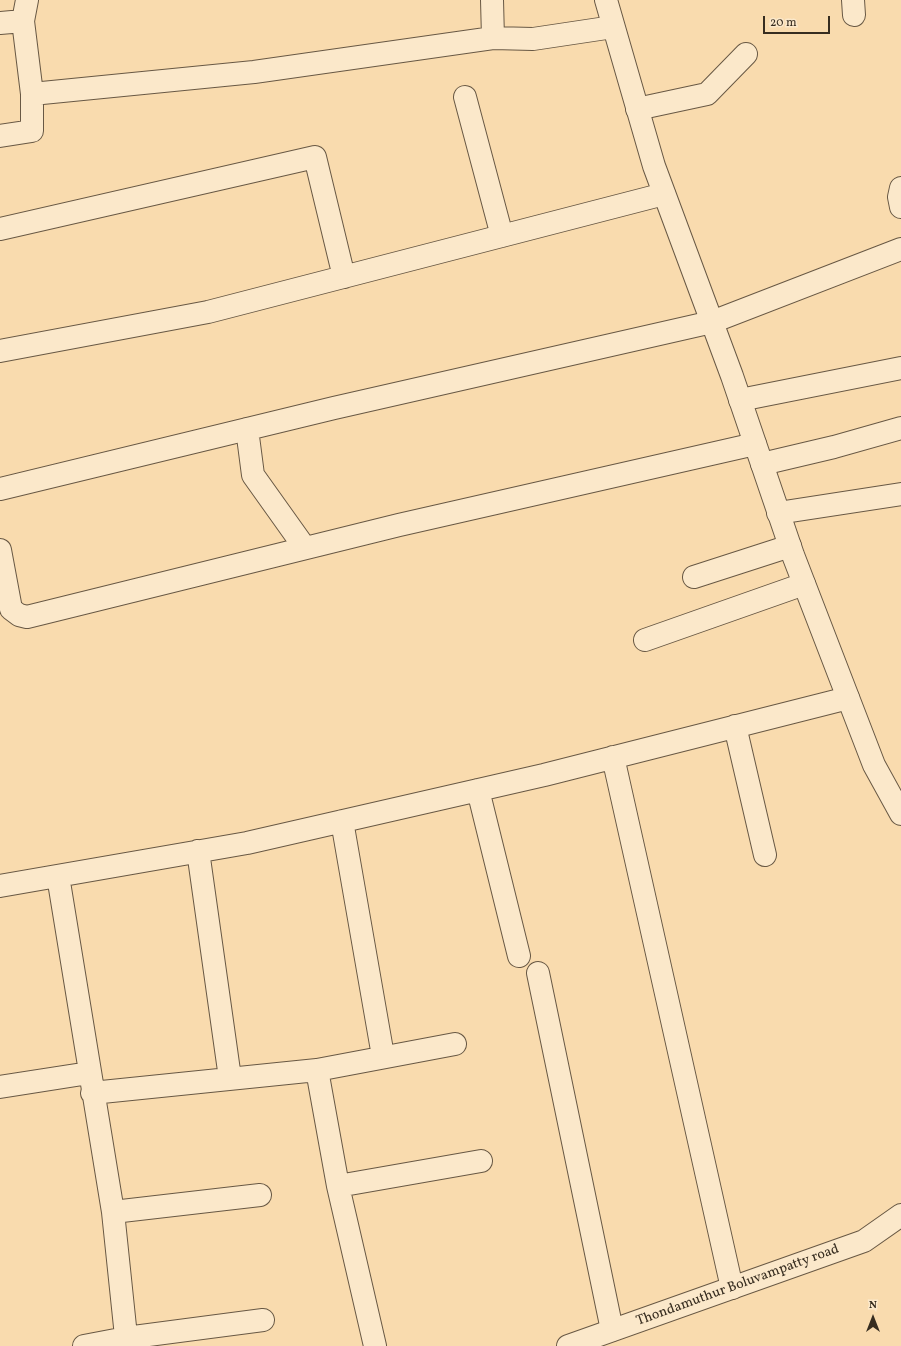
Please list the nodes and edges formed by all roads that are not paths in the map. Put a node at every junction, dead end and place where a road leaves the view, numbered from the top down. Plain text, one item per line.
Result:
1 (27, 0) edge
2 (492, 0) edge
3 (606, 0) edge
4 (23, 22) junction
5 (0, 23) edge
6 (613, 27) junction
7 (493, 38) junction
8 (746, 54) dead end
9 (32, 94) junction
10 (465, 97) dead end
11 (638, 109) junction
12 (0, 136) edge
13 (901, 188) edge
14 (664, 194) junction
15 (901, 207) edge
16 (0, 229) edge
17 (502, 236) junction
18 (901, 249) edge
19 (344, 277) junction
20 (712, 322) junction
21 (0, 351) edge
22 (901, 368) edge
23 (740, 400) junction
24 (901, 428) edge
25 (247, 429) junction
26 (755, 444) junction
27 (762, 464) junction
28 (0, 489) edge
29 (901, 494) edge
30 (778, 513) junction
31 (790, 546) junction
32 (305, 548) junction
33 (0, 550) edge
34 (694, 577) dead end
35 (804, 584) junction
36 (645, 640) dead end
37 (848, 698) junction
38 (735, 726) junction
39 (613, 757) junction
40 (478, 790) junction
41 (901, 814) edge
42 (342, 821) junction
43 (198, 851) junction
44 (765, 855) dead end
45 (58, 876) junction
46 (0, 886) edge
47 (519, 956) dead end
48 (538, 973) dead end
49 (455, 1044) dead end
50 (383, 1056) junction
51 (317, 1070) junction
52 (230, 1078) junction
53 (90, 1083) junction
54 (0, 1087) edge
55 (481, 1161) dead end
56 (338, 1186) junction
57 (260, 1195) dead end
58 (112, 1212) junction
59 (901, 1215) edge
60 (732, 1288) junction
61 (263, 1320) dead end
62 (602, 1337) edge
63 (126, 1342) edge
64 (84, 1346) edge
65 (375, 1346) edge
66 (568, 1346) edge

1 - 4 street
2 - 7 street
3 - 6 street
4 - 5 street
4 - 9 street
6 - 7 street
6 - 11 street
7 - 9 street
8 - 11 street
9 - 12 street
10 - 17 street
11 - 14 street
13 - 15 street
14 - 17 street
14 - 20 street
16 - 19 street
17 - 19 street
18 - 20 street
19 - 21 street
20 - 23 street
20 - 25 street
22 - 23 street
23 - 26 street
24 - 27 street
25 - 28 street
25 - 32 street
26 - 27 street
26 - 32 street
27 - 30 street
29 - 30 street
30 - 31 street
31 - 34 street
31 - 35 street
32 - 33 street
35 - 36 street
35 - 37 street
37 - 38 street
37 - 41 street
38 - 39 street
38 - 44 street
39 - 40 street
39 - 60 street
40 - 42 street
40 - 47 street
42 - 43 street
42 - 50 street
43 - 45 street
43 - 52 street
45 - 46 street
45 - 53 street
48 - 62 street
49 - 50 street
50 - 51 street
51 - 52 street
51 - 56 street
52 - 53 street
53 - 54 street
53 - 58 street
55 - 56 street
56 - 65 street
57 - 58 street
58 - 63 street
59 - 60 street, Thondamuthur Boluvampatty road
60 - 62 street, Thondamuthur Boluvampatty road
61 - 63 street
62 - 66 street, Thondamuthur Boluvampatty road
63 - 64 street

